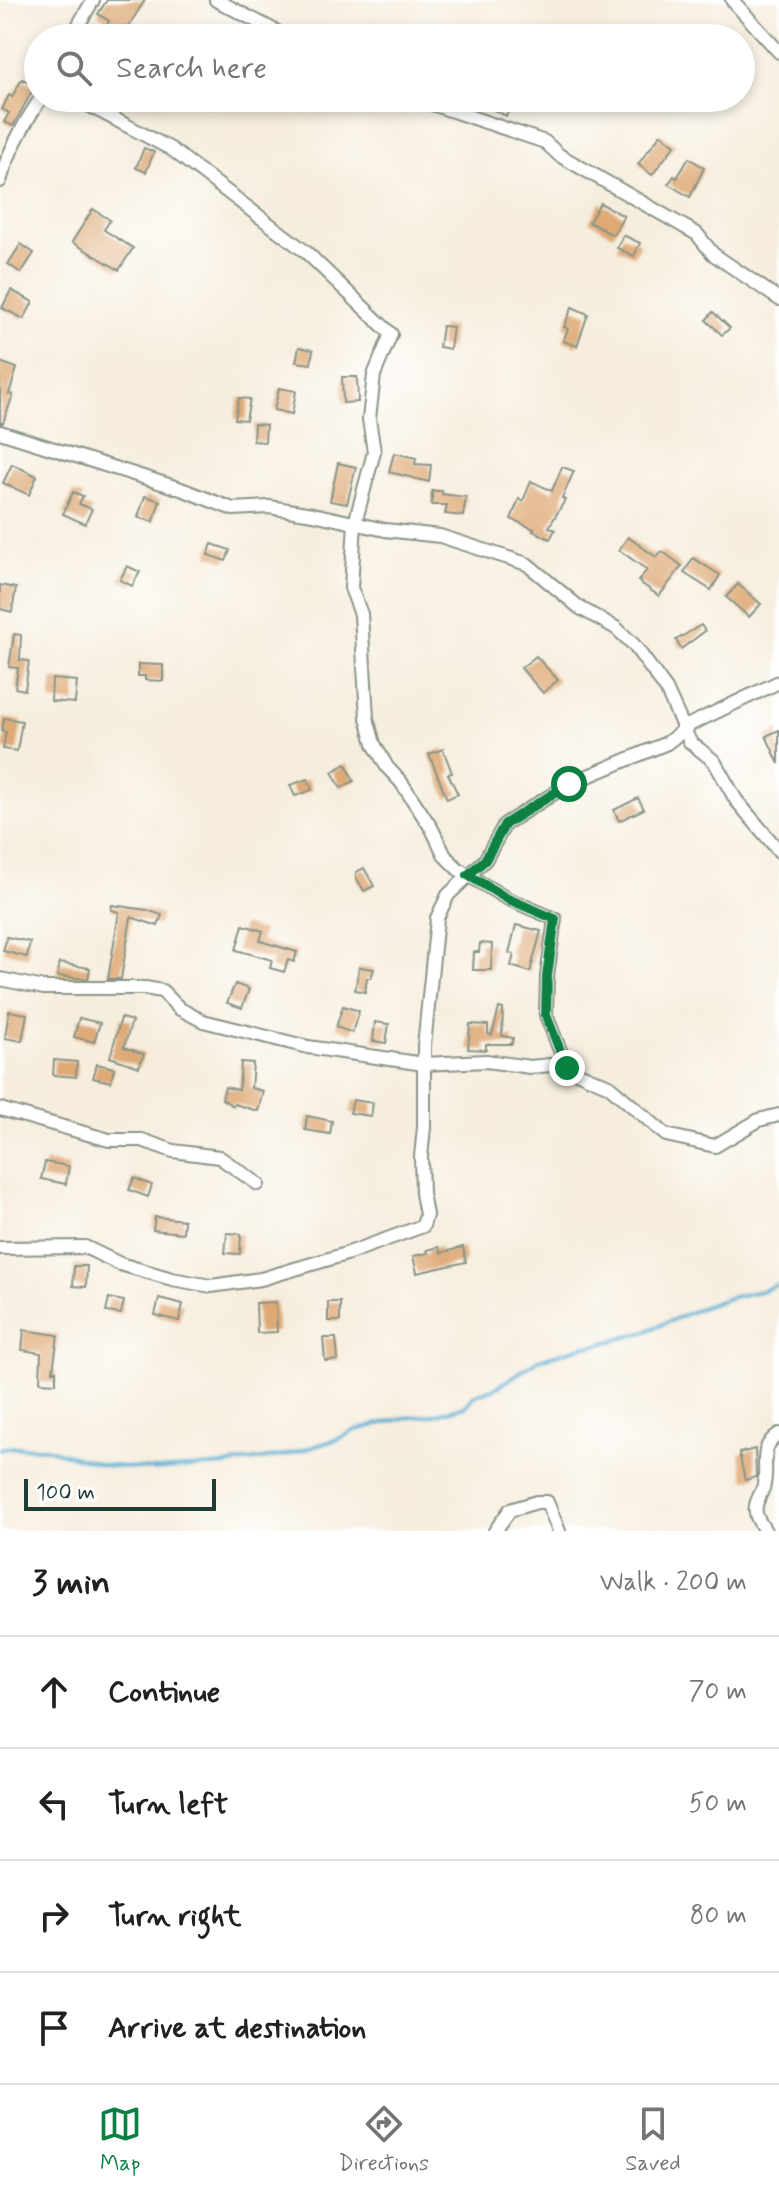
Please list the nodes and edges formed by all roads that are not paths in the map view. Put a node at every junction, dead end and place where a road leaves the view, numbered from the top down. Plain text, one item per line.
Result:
1 (93, 0) edge
2 (216, 0) edge
3 (732, 0) edge
4 (79, 24) edge
5 (262, 24) edge
6 (754, 24) edge
7 (755, 25) edge
8 (779, 52) edge
9 (32, 112) edge
10 (101, 112) edge
11 (456, 112) edge
12 (0, 181) edge
13 (779, 299) edge
14 (0, 432) edge
15 (355, 523) junction
16 (779, 682) edge
17 (684, 729) junction
18 (779, 851) edge
19 (468, 875) junction
20 (0, 979) edge
21 (424, 1064) junction
22 (567, 1068) junction
23 (0, 1109) edge
24 (779, 1115) edge
25 (258, 1184) dead end
26 (0, 1248) edge
27 (779, 1434) edge
28 (495, 1531) edge
29 (559, 1531) edge
30 (765, 1531) edge

1 - 4 street
2 - 5 street
3 - 6 street
7 - 8 street
9 - 12 street
10 - 15 street
11 - 13 street
14 - 15 street
15 - 17 street
15 - 19 street
16 - 17 street
17 - 18 street
17 - 19 street
19 - 21 street
19 - 22 street
20 - 21 street
21 - 22 street
21 - 26 street
22 - 24 street
23 - 25 street
27 - 30 street
28 - 29 street

